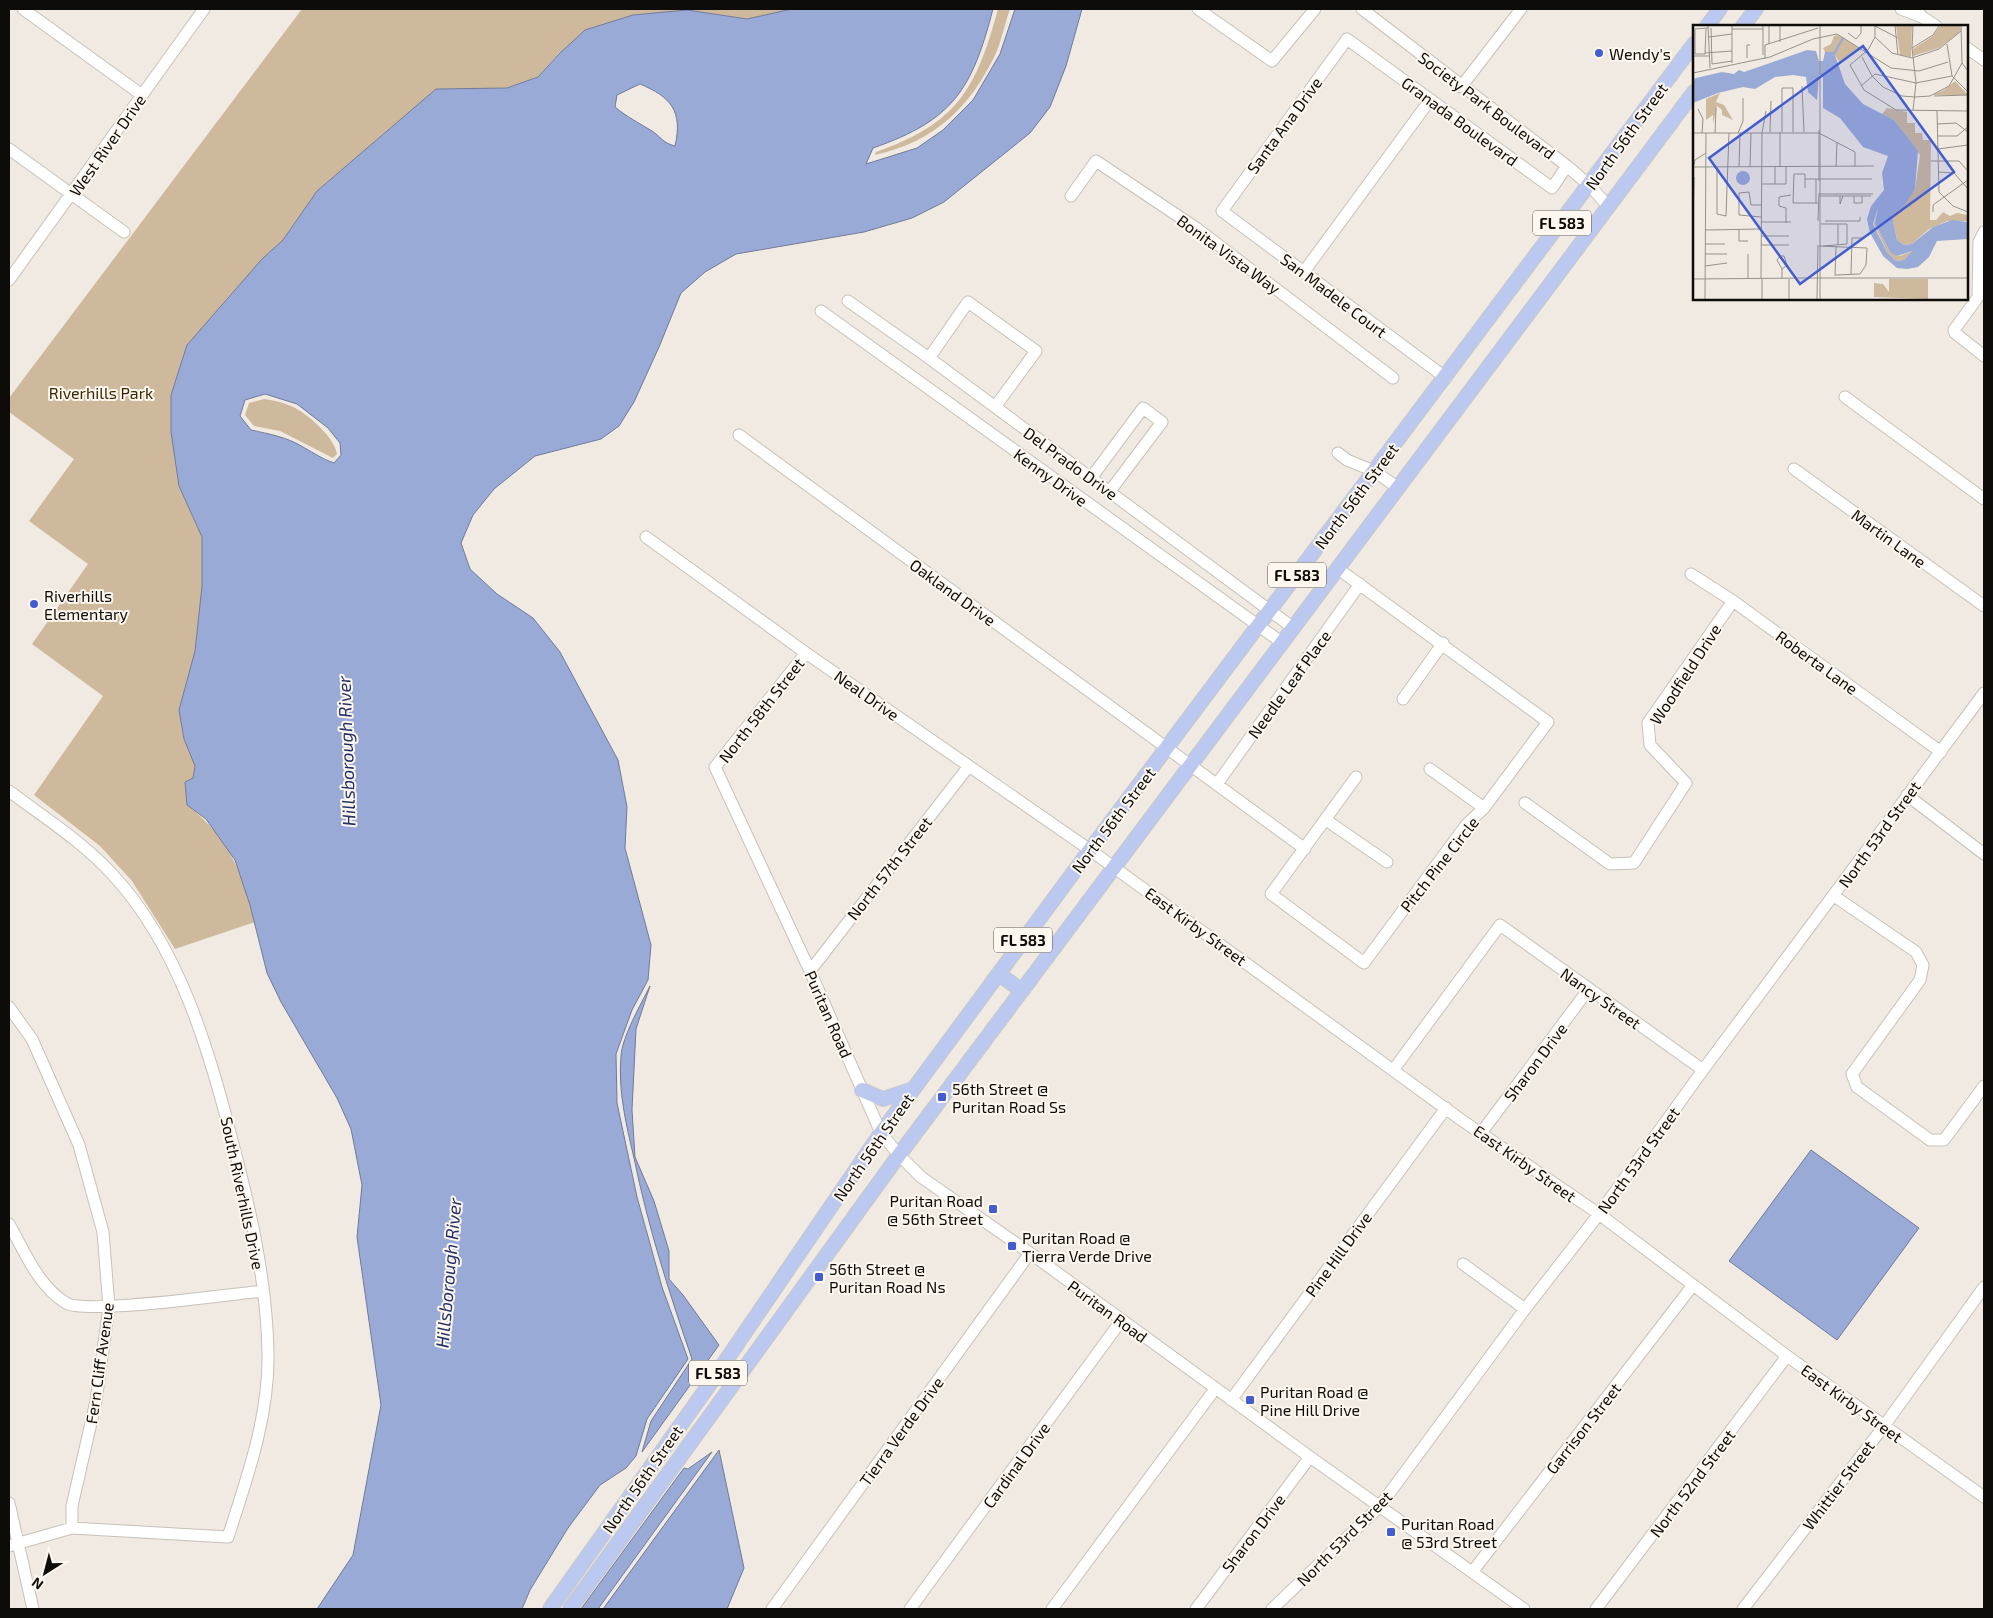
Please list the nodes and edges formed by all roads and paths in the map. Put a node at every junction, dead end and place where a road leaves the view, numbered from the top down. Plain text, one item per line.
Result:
1 (23, 9) edge
2 (204, 9) edge
3 (1198, 9) edge
4 (1315, 9) edge
5 (1362, 9) edge
6 (1521, 9) edge
7 (1720, 9) edge
8 (1756, 9) edge
9 (1901, 9) edge
10 (1919, 13) edge
11 (1709, 25) edge
12 (1744, 25) edge
13 (1935, 25) edge
14 (1347, 39) joint
15 (1693, 45) edge
16 (1968, 49) edge
17 (1984, 60) edge
18 (1461, 87) junction
19 (1693, 93) edge
20 (142, 95) junction
21 (1430, 100) junction
22 (9, 149) edge
23 (1567, 166) junction
24 (1590, 186) junction
25 (72, 194) junction
26 (1071, 196) dead end
27 (1608, 206) junction
28 (1222, 210) joint
29 (124, 232) dead end
30 (1984, 232) edge
31 (1303, 273) junction
32 (9, 280) edge
33 (848, 301) dead end
34 (822, 311) dead end
35 (1984, 356) edge
36 (929, 358) junction
37 (1393, 378) dead end
38 (1446, 378) junction
39 (1845, 397) dead end
40 (996, 407) junction
41 (739, 435) dead end
42 (1338, 453) dead end
43 (1794, 470) dead end
44 (1374, 471) junction
45 (1091, 478) junction
46 (1397, 487) junction
47 (1110, 492) junction
48 (1984, 499) edge
49 (646, 537) dead end
50 (1338, 568) junction
51 (1691, 574) dead end
52 (1360, 584) junction
53 (1733, 601) junction
54 (1984, 606) edge
55 (1271, 611) junction
56 (1259, 626) junction
57 (1292, 628) junction
58 (1281, 642) junction
59 (1443, 643) junction
60 (806, 653) junction
61 (1403, 699) dead end
62 (1982, 699) edge
63 (1167, 748) junction
64 (1941, 752) junction
65 (1189, 764) junction
66 (969, 766) junction
67 (716, 767) joint
68 (1430, 769) dead end
69 (1356, 777) dead end
70 (1217, 784) junction
71 (9, 791) edge
72 (1906, 795) junction
73 (1526, 803) dead end
74 (1484, 808) junction
75 (1326, 820) junction
76 (1305, 849) junction
77 (1090, 850) junction
78 (1984, 854) edge
79 (1387, 862) dead end
80 (1113, 866) junction
81 (1834, 896) junction
82 (810, 970) junction
83 (999, 974) junction
84 (1588, 990) junction
85 (1022, 991) junction
86 (9, 1007) edge
87 (1394, 1069) junction
88 (1703, 1070) junction
89 (1984, 1086) edge
90 (914, 1089) junction
91 (862, 1090) junction
92 (1446, 1108) junction
93 (881, 1133) junction
94 (1481, 1133) junction
95 (899, 1155) junction
96 (1599, 1214) junction
97 (9, 1224) edge
98 (1030, 1253) junction
99 (1463, 1264) dead end
100 (1693, 1285) junction
101 (1984, 1287) edge
102 (263, 1291) junction
103 (109, 1307) junction
104 (1525, 1309) junction
105 (1121, 1321) junction
106 (740, 1340) junction
107 (756, 1352) junction
108 (1788, 1356) junction
109 (1216, 1389) junction
110 (1230, 1400) junction
111 (1884, 1426) junction
112 (1310, 1457) junction
113 (1982, 1491) edge
114 (9, 1503) edge
115 (1380, 1506) junction
116 (72, 1528) junction
117 (14, 1544) edge
118 (1472, 1571) junction
119 (33, 1609) edge
120 (550, 1609) edge
121 (570, 1609) edge
122 (772, 1609) edge
123 (910, 1609) edge
124 (1052, 1609) edge
125 (1196, 1609) edge
126 (1272, 1609) edge
127 (1524, 1609) edge
128 (1596, 1609) edge
129 (1743, 1609) edge

1 - 20 street
2 - 20 street, West River Drive
3 - 4 street
5 - 18 street, Society Park Boulevard
6 - 18 street
7 - 11 main road
8 - 12 main road
9 - 10 street
10 - 13 street
14 - 21 street, Granada Boulevard
14 - 28 street, Santa Ana Drive
15 - 24 main road, North 56th Street / FL 583
16 - 17 street
18 - 23 street, Society Park Boulevard
19 - 27 main road, North 56th Street / FL 583
20 - 25 street, West River Drive
21 - 23 street, Granada Boulevard
21 - 31 street
22 - 25 street
23 - 24 street, Society Park Boulevard
24 - 27 street, Society Park Boulevard
24 - 38 main road, North 56th Street / FL 583
25 - 29 street
25 - 32 street, West River Drive
26 - 37 street, Bonita Vista Way
27 - 46 main road, North 56th Street / FL 583
28 - 31 street, San Madele Court
30 - 35 street
31 - 38 street, San Madele Court
33 - 36 street, Del Prado Drive
34 - 56 street, Kenny Drive
36 - 40 street, Del Prado Drive
36 - 40 street
38 - 44 main road, North 56th Street / FL 583
39 - 48 street
40 - 45 street, Del Prado Drive
41 - 63 street, Oakland Drive
42 - 44 street
43 - 54 street, Martin Lane
44 - 46 street
44 - 55 main road, North 56th Street / FL 583
45 - 47 street, Del Prado Drive
45 - 47 street
46 - 50 main road, North 56th Street / FL 583
47 - 55 street, Del Prado Drive
49 - 60 street, Neal Drive
50 - 52 street, Pitch Pine Circle
50 - 57 main road, North 56th Street / FL 583
51 - 53 street, Roberta Lane
52 - 59 street, Pitch Pine Circle
52 - 70 street, Needle Leaf Place
53 - 64 street, Roberta Lane
53 - 73 street, Woodfield Drive
55 - 56 main road, North 56th Street / FL 583
55 - 57 street, Del Prado Drive
56 - 58 street, Kenny Drive
56 - 63 main road, North 56th Street / FL 583
57 - 58 main road, North 56th Street / FL 583
58 - 65 main road, North 56th Street / FL 583
59 - 61 street
59 - 74 street, Pitch Pine Circle
60 - 66 street, Neal Drive
60 - 67 street, North 58th Street
62 - 64 street, North 53rd Street
63 - 65 street, Oakland Drive
63 - 77 main road, North 56th Street / FL 583
64 - 72 street, North 53rd Street
65 - 70 street
65 - 80 main road, North 56th Street / FL 583
66 - 77 street, Neal Drive
66 - 82 street, North 57th Street
67 - 82 street, Puritan Road
68 - 74 street
69 - 75 street
70 - 76 street
71 - 102 street, South Riverhills Drive
72 - 78 street
72 - 81 street, North 53rd Street
74 - 76 street, Pitch Pine Circle
75 - 76 street
75 - 79 street
77 - 80 street, East Kirby Street
77 - 83 main road, North 56th Street / FL 583
80 - 85 main road, North 56th Street / FL 583
80 - 87 street, East Kirby Street
81 - 88 street, North 53rd Street
81 - 89 street
82 - 91 street, Puritan Road
83 - 85 main road
83 - 90 main road, North 56th Street / FL 583
84 - 87 street, Nancy Street
84 - 88 street, Nancy Street
84 - 94 street, Sharon Drive
85 - 95 main road, North 56th Street / FL 583
86 - 103 street, Fern Cliff Avenue
87 - 92 street, East Kirby Street
88 - 96 street, North 53rd Street
90 - 91 main road
90 - 93 main road, North 56th Street / FL 583
91 - 93 street, Puritan Road
92 - 94 street, East Kirby Street
92 - 110 street, Pine Hill Drive
93 - 95 street, Puritan Road
93 - 106 main road, North 56th Street / FL 583
94 - 96 street, East Kirby Street
95 - 98 street, Puritan Road
95 - 107 main road, North 56th Street / FL 583
96 - 100 street, East Kirby Street
96 - 104 street, North 53rd Street
97 - 103 street
98 - 105 street, Puritan Road
98 - 122 street, Tierra Verde Drive
99 - 104 street
100 - 108 street, East Kirby Street
100 - 118 street, Garrison Street
101 - 111 street, Whittier Street
102 - 103 street
102 - 116 street, South Riverhills Drive
103 - 116 street, Fern Cliff Avenue
104 - 115 street, North 53rd Street
105 - 109 street, Puritan Road
105 - 123 street, Cardinal Drive
106 - 107 main road
106 - 120 main road, North 56th Street / FL 583
107 - 121 main road, North 56th Street / FL 583
108 - 111 street, East Kirby Street
108 - 128 street, North 52nd Street
109 - 110 street, Puritan Road
109 - 124 street
110 - 112 street, Puritan Road
111 - 113 street, East Kirby Street
111 - 129 street, Whittier Street
112 - 115 street, Puritan Road
112 - 125 street, Sharon Drive
114 - 117 street
115 - 118 street, Puritan Road
115 - 126 street, North 53rd Street
116 - 117 street, South Riverhills Drive
117 - 119 street
118 - 127 street, Puritan Road

